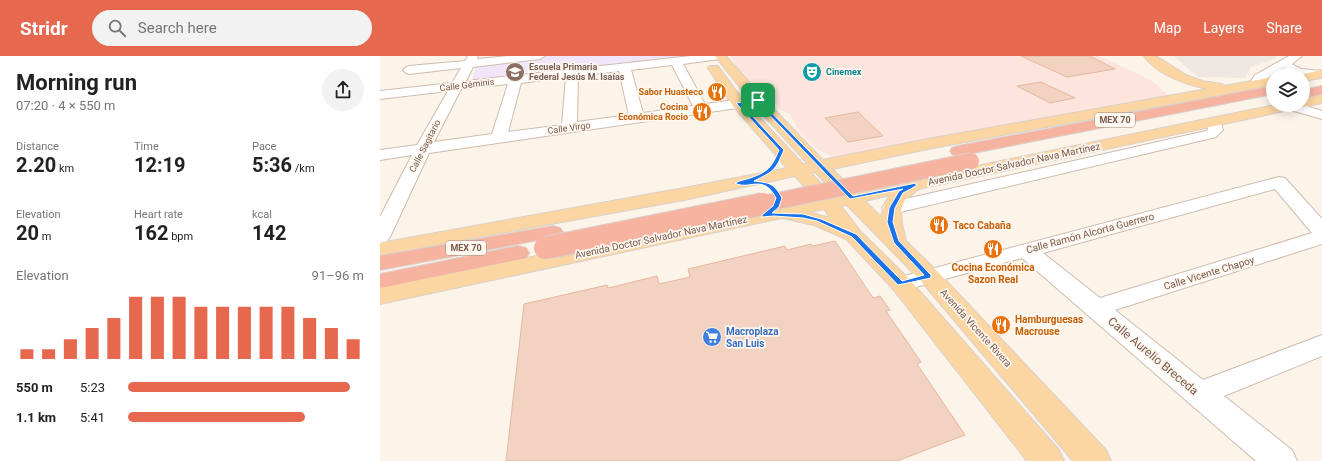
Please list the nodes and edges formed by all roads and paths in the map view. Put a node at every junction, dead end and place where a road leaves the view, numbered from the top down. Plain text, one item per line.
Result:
1 (420, 56) edge
2 (540, 56) edge
3 (1137, 56) edge
4 (1150, 56) edge
5 (1297, 56) edge
6 (522, 57) edge
7 (711, 57) edge
8 (471, 60) edge
9 (676, 61) junction
10 (1284, 63) junction
11 (624, 67) junction
12 (409, 70) junction
13 (572, 73) junction
14 (1322, 76) edge
15 (1158, 77) dead end
16 (1310, 77) edge
17 (515, 80) junction
18 (1266, 82) edge
19 (1255, 84) junction
20 (457, 86) junction
21 (1229, 89) junction
22 (1266, 91) edge
23 (1314, 92) edge
24 (385, 94) edge
25 (758, 100) junction
26 (1266, 101) edge
27 (738, 103) junction
28 (380, 107) edge
29 (701, 109) junction
30 (1310, 110) edge
31 (1266, 111) edge
32 (1322, 115) edge
33 (636, 118) junction
34 (1215, 122) junction
35 (568, 128) junction
36 (500, 138) junction
37 (423, 149) junction
38 (781, 150) junction
39 (380, 155) edge
40 (964, 156) junction
41 (820, 166) junction
42 (799, 170) junction
43 (745, 181) junction
44 (914, 185) junction
45 (852, 198) junction
46 (829, 203) junction
47 (892, 208) junction
48 (769, 215) junction
49 (1322, 232) edge
50 (854, 236) junction
51 (380, 237) edge
52 (1322, 237) edge
53 (549, 240) junction
54 (896, 242) junction
55 (380, 249) edge
56 (1026, 250) junction
57 (380, 263) edge
58 (929, 276) junction
59 (380, 281) edge
60 (901, 284) junction
61 (380, 296) edge
62 (1096, 308) junction
63 (1322, 345) edge
64 (1199, 394) junction
65 (1047, 461) edge
66 (1094, 461) edge
67 (1280, 461) edge

1 - 12 street
2 - 6 street
3 - 15 main road
4 - 21 main road
5 - 10 street
6 - 8 street
7 - 9 street, Calle Géminis
7 - 25 main road, Avenida Vicente Rivera
7 - 27 main road
8 - 12 street
8 - 20 street, Calle Sagitario
9 - 11 street, Calle Géminis
9 - 29 street
10 - 14 street
10 - 19 street
11 - 13 street, Calle Géminis
11 - 33 street
12 - 24 street
13 - 17 street, Calle Géminis
13 - 35 street
14 - 16 main road
14 - 23 highway, Avenida Doctor Salvador Nava Martínez
17 - 20 street, Calle Géminis
17 - 36 street
18 - 19 main road
19 - 21 main road
20 - 24 street, Calle Géminis
20 - 37 street, Calle Sagitario
21 - 41 main road
22 - 40 highway, Avenida Doctor Salvador Nava Martínez / MEX 70
24 - 28 street
25 - 27 street, Calle Virgo
25 - 41 main road, Avenida Vicente Rivera
26 - 40 highway, Avenida Doctor Salvador Nava Martínez / MEX 70
27 - 29 street, Calle Virgo
27 - 38 main road
29 - 33 street, Calle Virgo
30 - 32 street
31 - 34 main road, Avenida Doctor Salvador Nava Martínez
33 - 35 street, Calle Virgo
34 - 44 main road, Avenida Doctor Salvador Nava Martínez
34 - 47 street
35 - 36 street, Calle Virgo
36 - 37 street, Calle Virgo
37 - 39 street, Calle Virgo
37 - 51 street, Calle Sagitario
38 - 42 main road
38 - 43 main road
40 - 53 highway, Avenida Doctor Salvador Nava Martínez / MEX 70, bridge
41 - 42 main road
41 - 45 main road, Avenida Vicente Rivera
42 - 43 main road
42 - 46 main road
43 - 48 main road
43 - 55 main road
44 - 45 main road, Avenida Doctor Salvador Nava Martínez
44 - 47 main road
45 - 46 main road, Avenida Doctor Salvador Nava Martínez
45 - 54 main road, Avenida Vicente Rivera
46 - 48 main road, Avenida Doctor Salvador Nava Martínez
46 - 50 main road
47 - 54 main road
48 - 50 main road
48 - 61 main road, Avenida Doctor Salvador Nava Martínez
49 - 56 street, Calle Ramón Alcorta Guerrero
50 - 60 main road
52 - 62 street, Calle Vicente Chapoy
53 - 57 highway, Avenida Doctor Salvador Nava Martínez / MEX 70
53 - 59 highway, Avenida Doctor Salvador Nava Martínez / MEX 70
54 - 58 main road, Avenida Vicente Rivera
56 - 58 street, Calle Ramón Alcorta Guerrero
56 - 62 street, Calle Aurelio Breceda
58 - 60 street, Calle Ramón Alcorta Guerrero
58 - 66 main road, Avenida Vicente Rivera
60 - 65 main road
62 - 64 street, Calle Aurelio Breceda
63 - 64 street
64 - 67 street, Calle Aurelio Breceda

